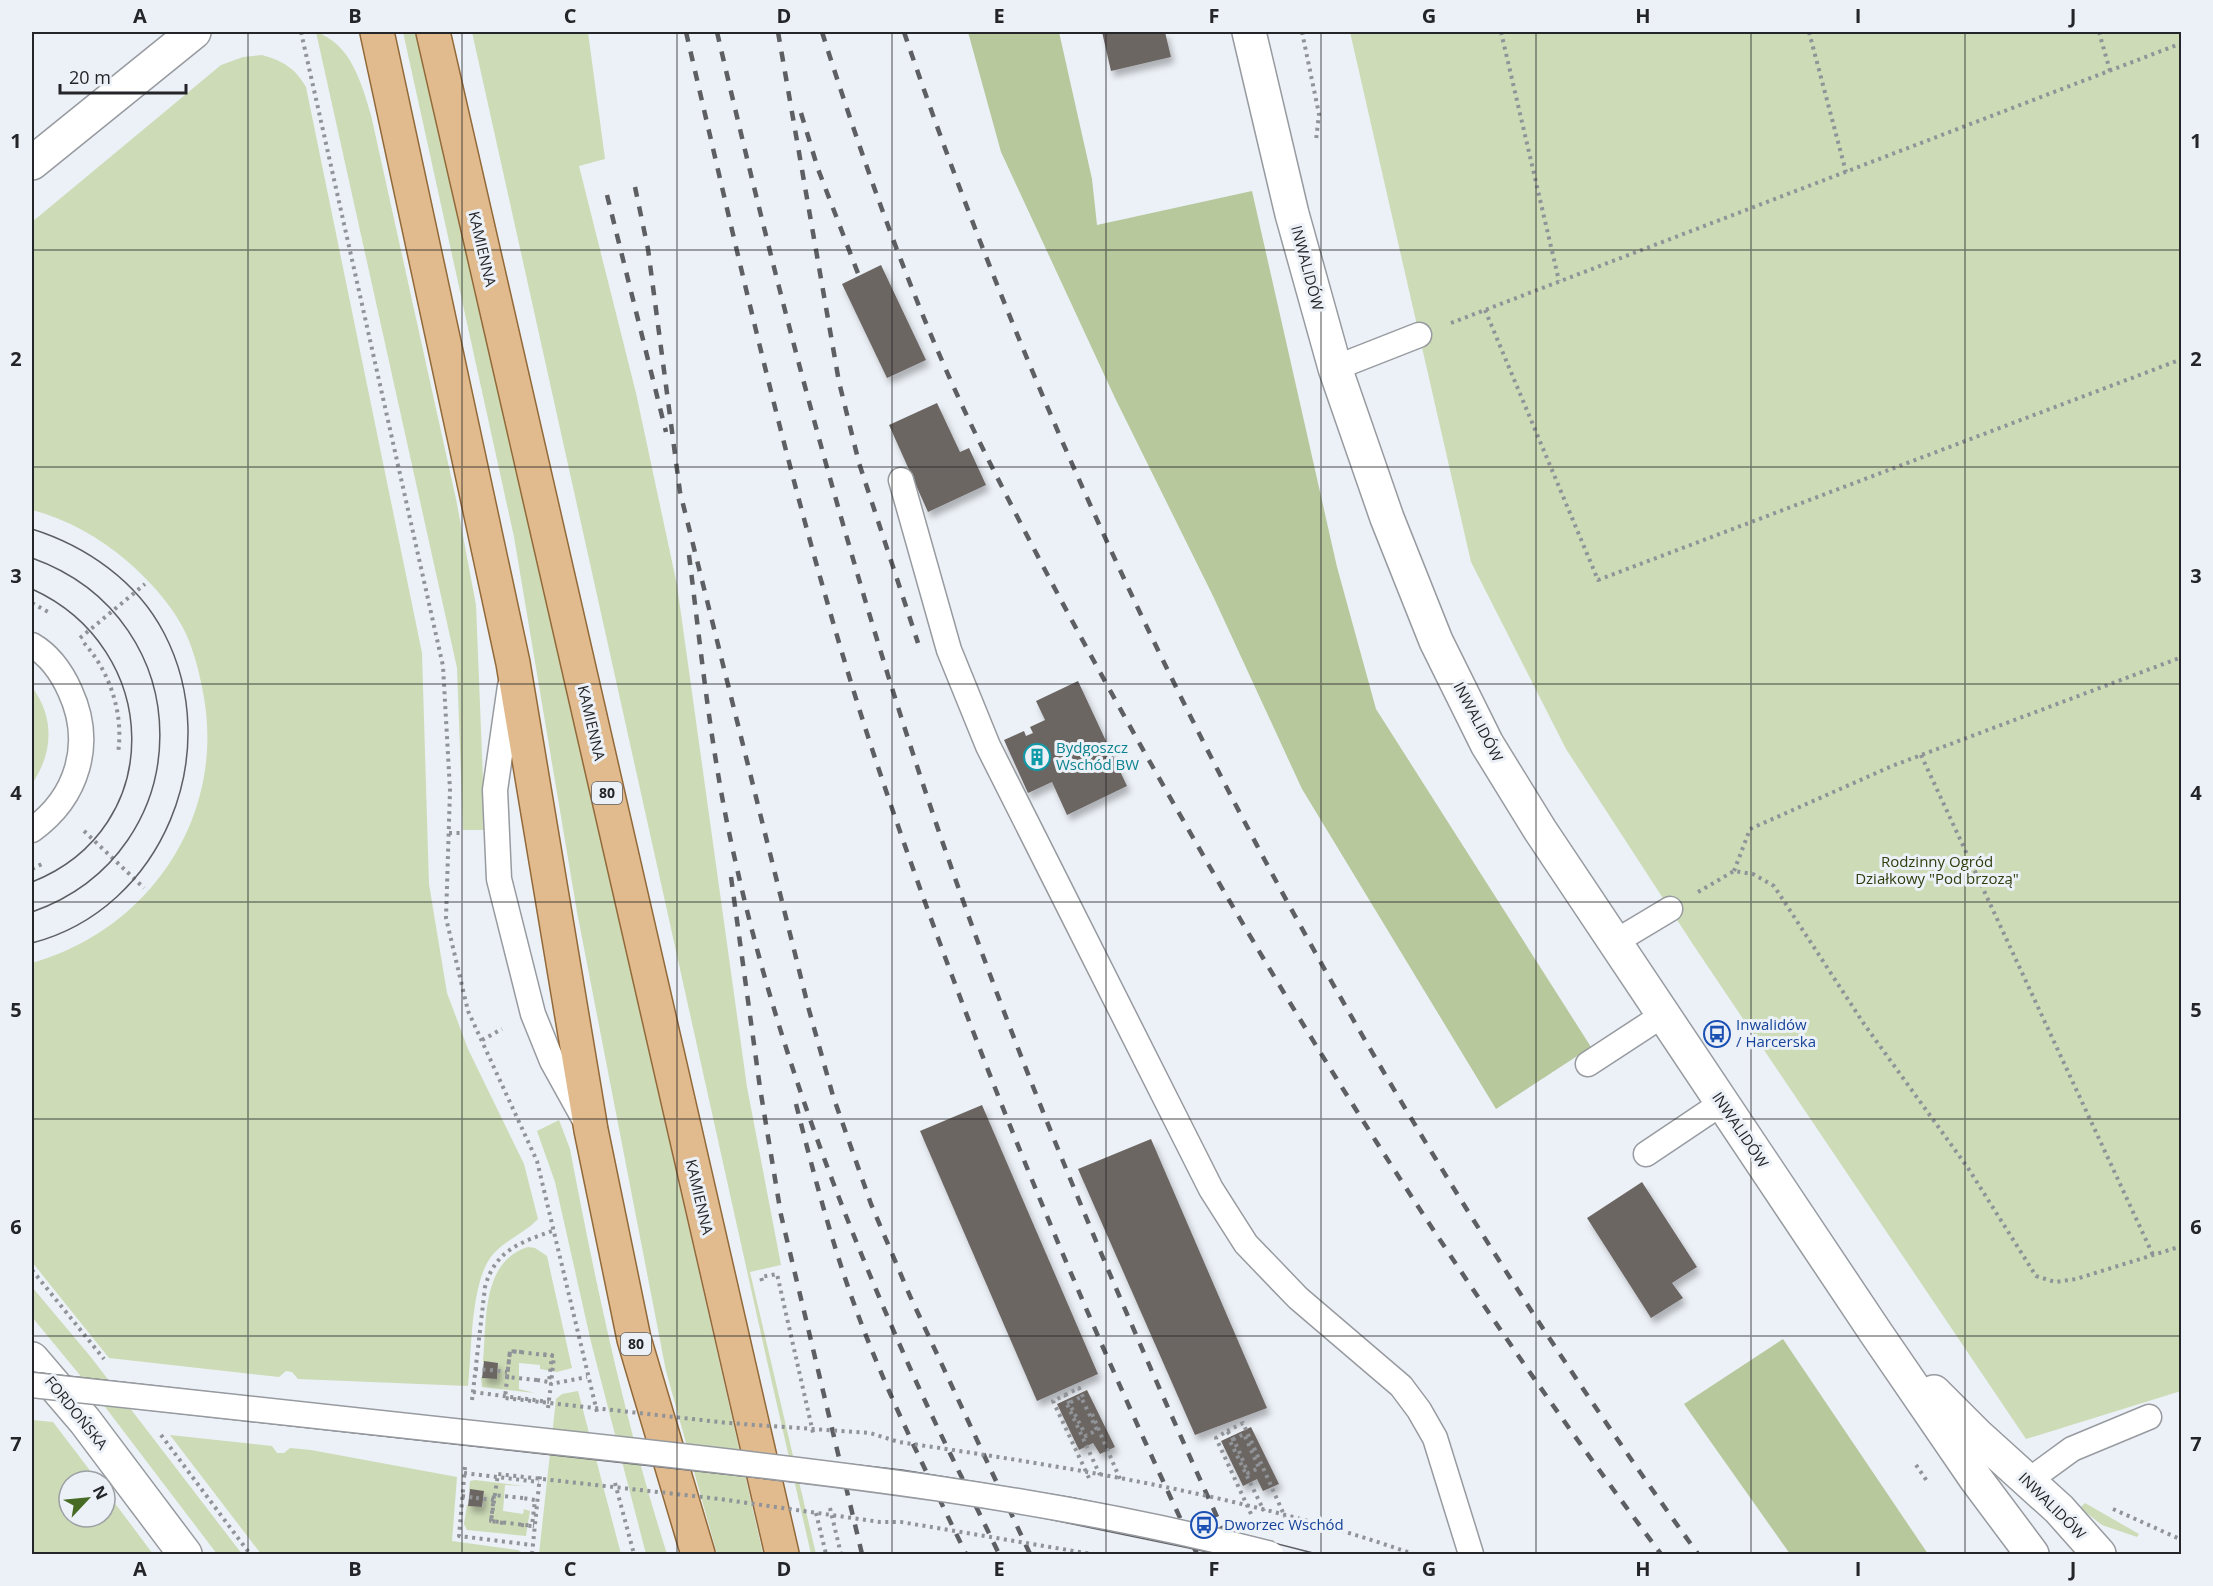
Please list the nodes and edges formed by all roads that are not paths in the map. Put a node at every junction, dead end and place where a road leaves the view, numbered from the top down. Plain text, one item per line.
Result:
1 (194, 32) edge
2 (433, 32) edge
3 (1249, 32) edge
4 (373, 36) edge
5 (32, 163) edge
6 (1419, 335) dead end
7 (1335, 368) junction
8 (901, 480) dead end
9 (32, 645) edge
10 (513, 663) junction
11 (32, 830) edge
12 (1670, 909) road end
13 (1615, 942) junction
14 (1663, 1015) junction
15 (1588, 1064) dead end
16 (1722, 1102) junction
17 (591, 1130) junction
18 (1646, 1154) dead end
19 (1876, 1333) junction
20 (32, 1359) edge
21 (32, 1385) edge
22 (2149, 1417) dead end
23 (2028, 1481) junction
24 (185, 1554) edge
25 (698, 1554) edge
26 (782, 1554) edge
27 (1271, 1554) edge
28 (1471, 1554) edge
29 (2032, 1554) edge
30 (2099, 1554) edge

1 - 5 street
2 - 26 main road, KAMIENNA / 80
3 - 7 street, INWALIDÓW
4 - 10 main road, 80
6 - 7 lane
7 - 13 street, INWALIDÓW
8 - 28 lane
9 - 11 lane
10 - 17 main road, 80
10 - 17 lane
12 - 13 lane
13 - 14 street, INWALIDÓW
14 - 15 lane
14 - 16 street, INWALIDÓW
16 - 18 lane
16 - 19 street, INWALIDÓW
17 - 25 main road, 80
19 - 23 street, INWALIDÓW
19 - 29 street, INWALIDÓW
20 - 24 street, FORDOŃSKA
21 - 27 lane, bridge
22 - 23 lane
23 - 30 street, INWALIDÓW

